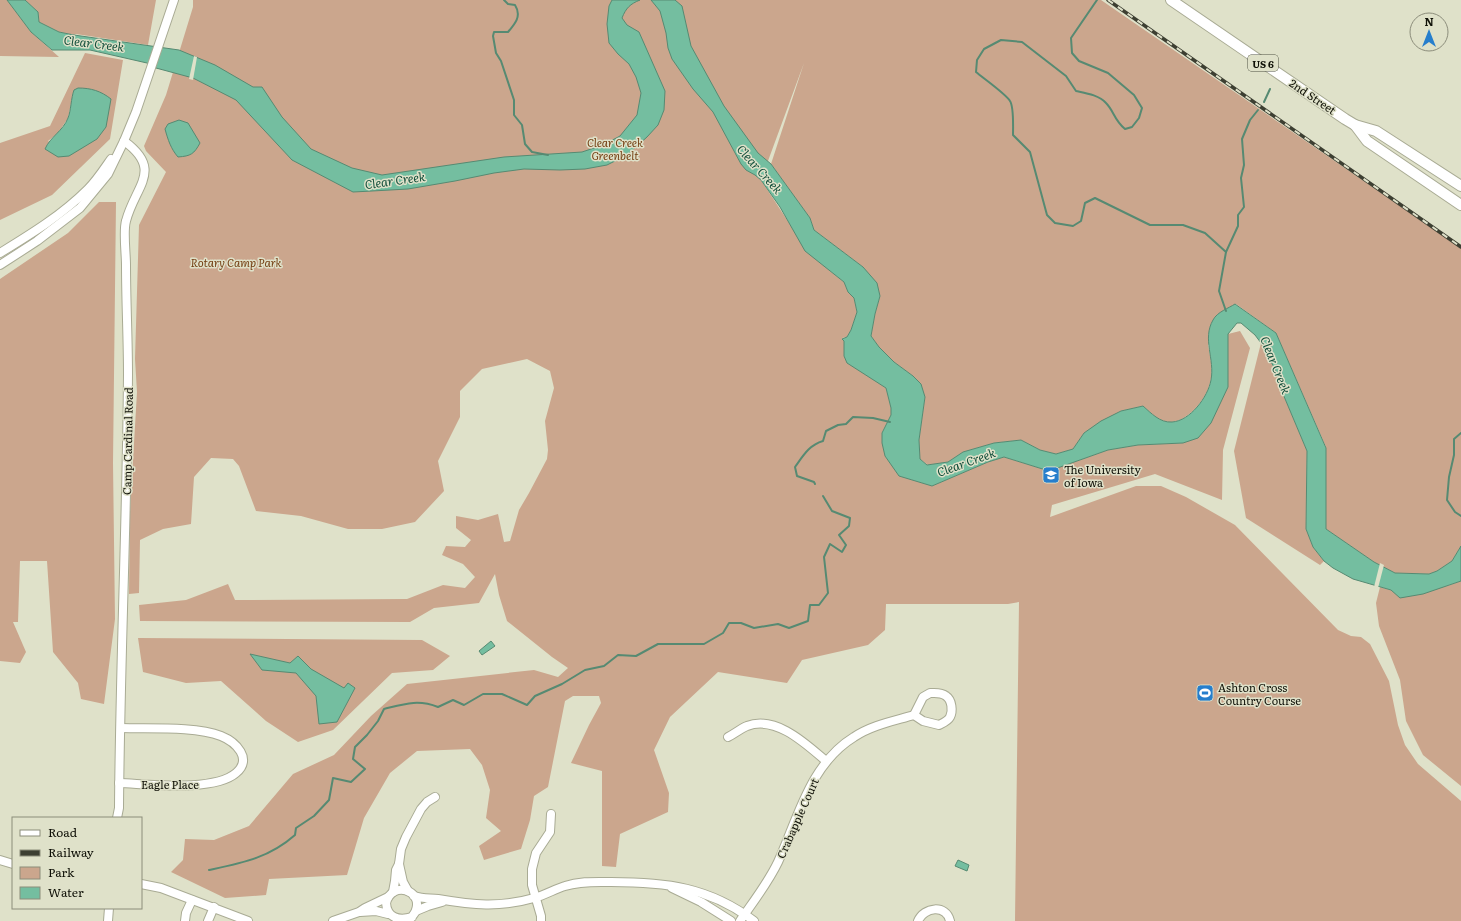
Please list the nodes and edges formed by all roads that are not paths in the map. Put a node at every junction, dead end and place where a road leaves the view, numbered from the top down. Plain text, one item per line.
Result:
1 (174, 0) edge
2 (1171, 0) edge
3 (1355, 125) junction
4 (124, 141) junction
5 (1461, 186) edge
6 (1461, 205) edge
7 (0, 253) edge
8 (0, 265) edge
9 (914, 715) junction
10 (121, 728) junction
11 (728, 737) dead end
12 (826, 761) junction
13 (119, 783) junction
14 (435, 797) dead end
15 (551, 814) dead end
16 (118, 817) edge
17 (0, 860) edge
18 (12, 864) edge
19 (399, 864) junction
20 (142, 884) edge
21 (668, 886) junction
22 (390, 894) junction
23 (411, 894) junction
24 (535, 898) junction
25 (192, 900) junction
26 (445, 901) junction
27 (214, 907) junction
28 (109, 909) edge
29 (359, 912) junction
30 (412, 916) edge
31 (393, 918) edge
32 (742, 918) edge
33 (108, 921) edge
34 (185, 921) edge
35 (208, 921) edge
36 (248, 921) edge
37 (333, 921) edge
38 (541, 921) edge
39 (731, 921) edge
40 (754, 921) edge
41 (918, 921) edge
42 (950, 921) edge

1 - 4 street
2 - 3 main road, 2nd Street / US 6
3 - 5 main road, 2nd Street / US 6
3 - 6 main road, 2nd Street / US 6
4 - 7 street
4 - 8 street
4 - 10 street, Camp Cardinal Road
9 - 9 street
9 - 12 street, Crabapple Court
10 - 13 street, Camp Cardinal Road
10 - 13 street, Eagle Place
11 - 12 street
12 - 32 street, Crabapple Court
13 - 16 street, Camp Cardinal Road
14 - 19 street
15 - 24 street
17 - 18 street
19 - 22 street
19 - 23 street
20 - 25 street
21 - 24 street
21 - 32 street
21 - 39 street
22 - 23 street
22 - 29 street
22 - 31 street
23 - 26 street
23 - 30 street
24 - 26 street
24 - 38 street
25 - 27 street
25 - 34 street
26 - 30 street
27 - 35 street
27 - 36 street
28 - 33 street
29 - 31 street
29 - 37 street
30 - 31 street
32 - 40 street
41 - 42 street

